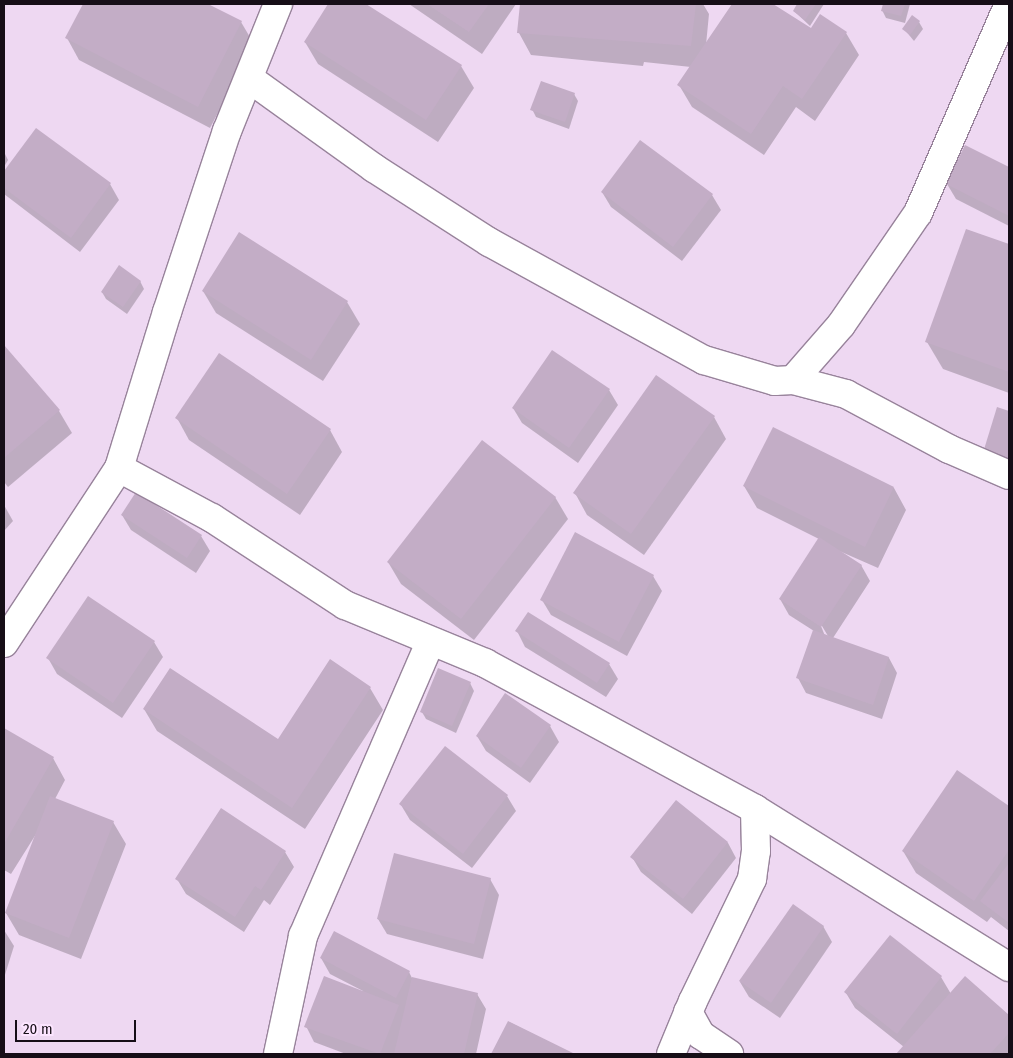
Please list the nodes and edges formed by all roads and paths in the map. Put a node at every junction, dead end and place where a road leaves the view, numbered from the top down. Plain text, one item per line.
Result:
1 (278, 4) edge
2 (1008, 4) edge
3 (250, 79) junction
4 (793, 380) junction
5 (119, 468) junction
6 (1009, 475) edge
7 (430, 642) junction
8 (4, 643) edge
9 (756, 809) junction
10 (1009, 968) edge
11 (688, 1012) junction
12 (278, 1054) edge
13 (671, 1054) edge
14 (729, 1054) edge

1 - 3 street
2 - 4 street
3 - 4 street
3 - 5 street
4 - 6 street
5 - 7 street
5 - 8 street
7 - 9 street
7 - 12 street
9 - 10 street
9 - 11 street
11 - 13 street
11 - 14 street

